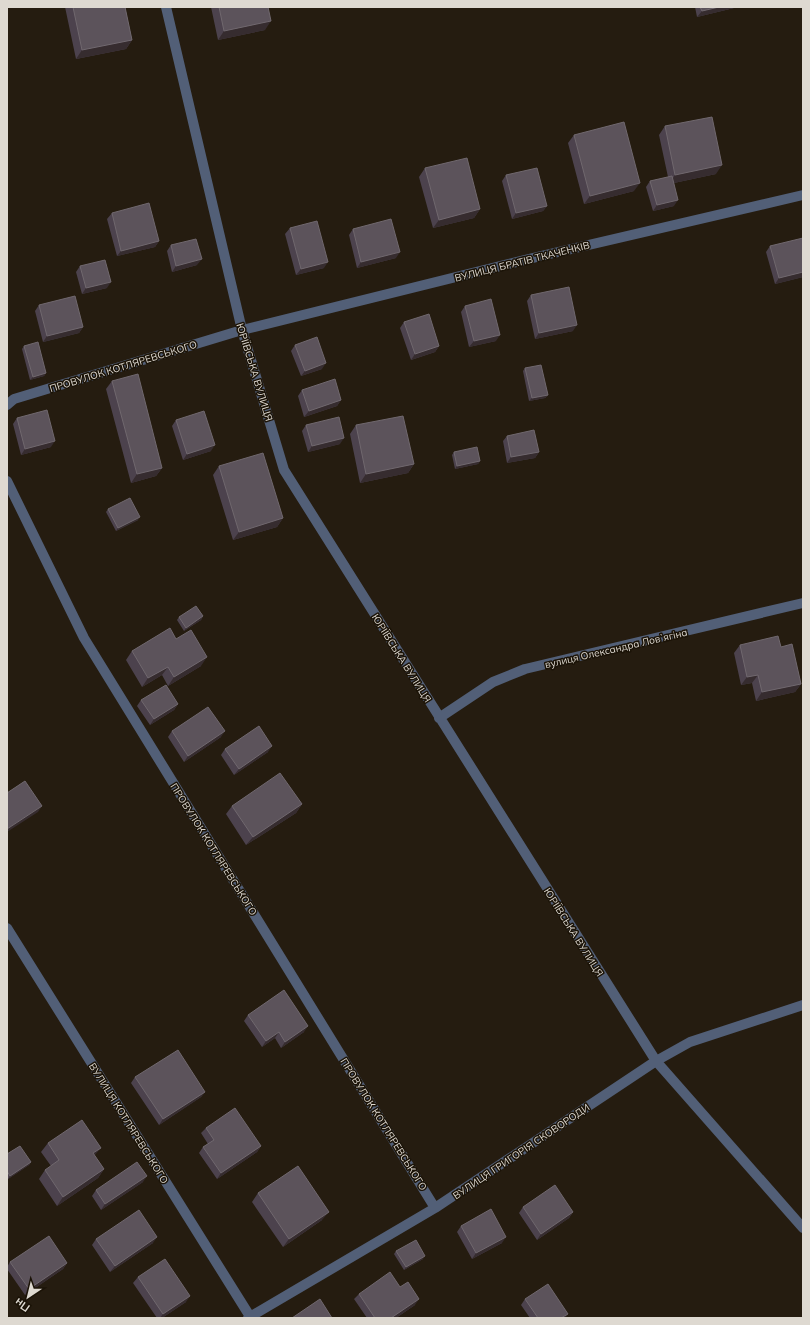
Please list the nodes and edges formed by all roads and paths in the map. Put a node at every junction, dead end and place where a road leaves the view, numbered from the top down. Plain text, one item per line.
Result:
1 (166, 7) edge
2 (803, 196) edge
3 (242, 330) junction
4 (7, 405) edge
5 (7, 481) edge
6 (803, 603) edge
7 (439, 718) junction
8 (7, 928) edge
9 (803, 1005) edge
10 (656, 1061) junction
11 (435, 1208) junction
12 (803, 1228) edge
13 (250, 1318) edge

1 - 3 street, ЮРІЇВСЬКА ВУЛИЦЯ
2 - 3 street, ВУЛИЦЯ БРАТІВ ТКАЧЕНКІВ
3 - 4 street, ПРОВУЛОК КОТЛЯРЕВСЬКОГО
3 - 7 street, ЮРІЇВСЬКА ВУЛИЦЯ
5 - 11 street, ПРОВУЛОК КОТЛЯРЕВСЬКОГО
6 - 7 street, вулиця Олександра Ловʼягіна
7 - 10 street, ЮРІЇВСЬКА ВУЛИЦЯ
8 - 13 street, ВУЛИЦЯ КОТЛЯРЕВСЬКОГО
9 - 10 street, ВУЛИЦЯ ГРИГОРІЯ СКОВОРОДИ
10 - 11 street, ВУЛИЦЯ ГРИГОРІЯ СКОВОРОДИ
10 - 12 street, ЮРІЇВСЬКА ВУЛИЦЯ
11 - 13 street, ВУЛИЦЯ ГРИГОРІЯ СКОВОРОДИ

